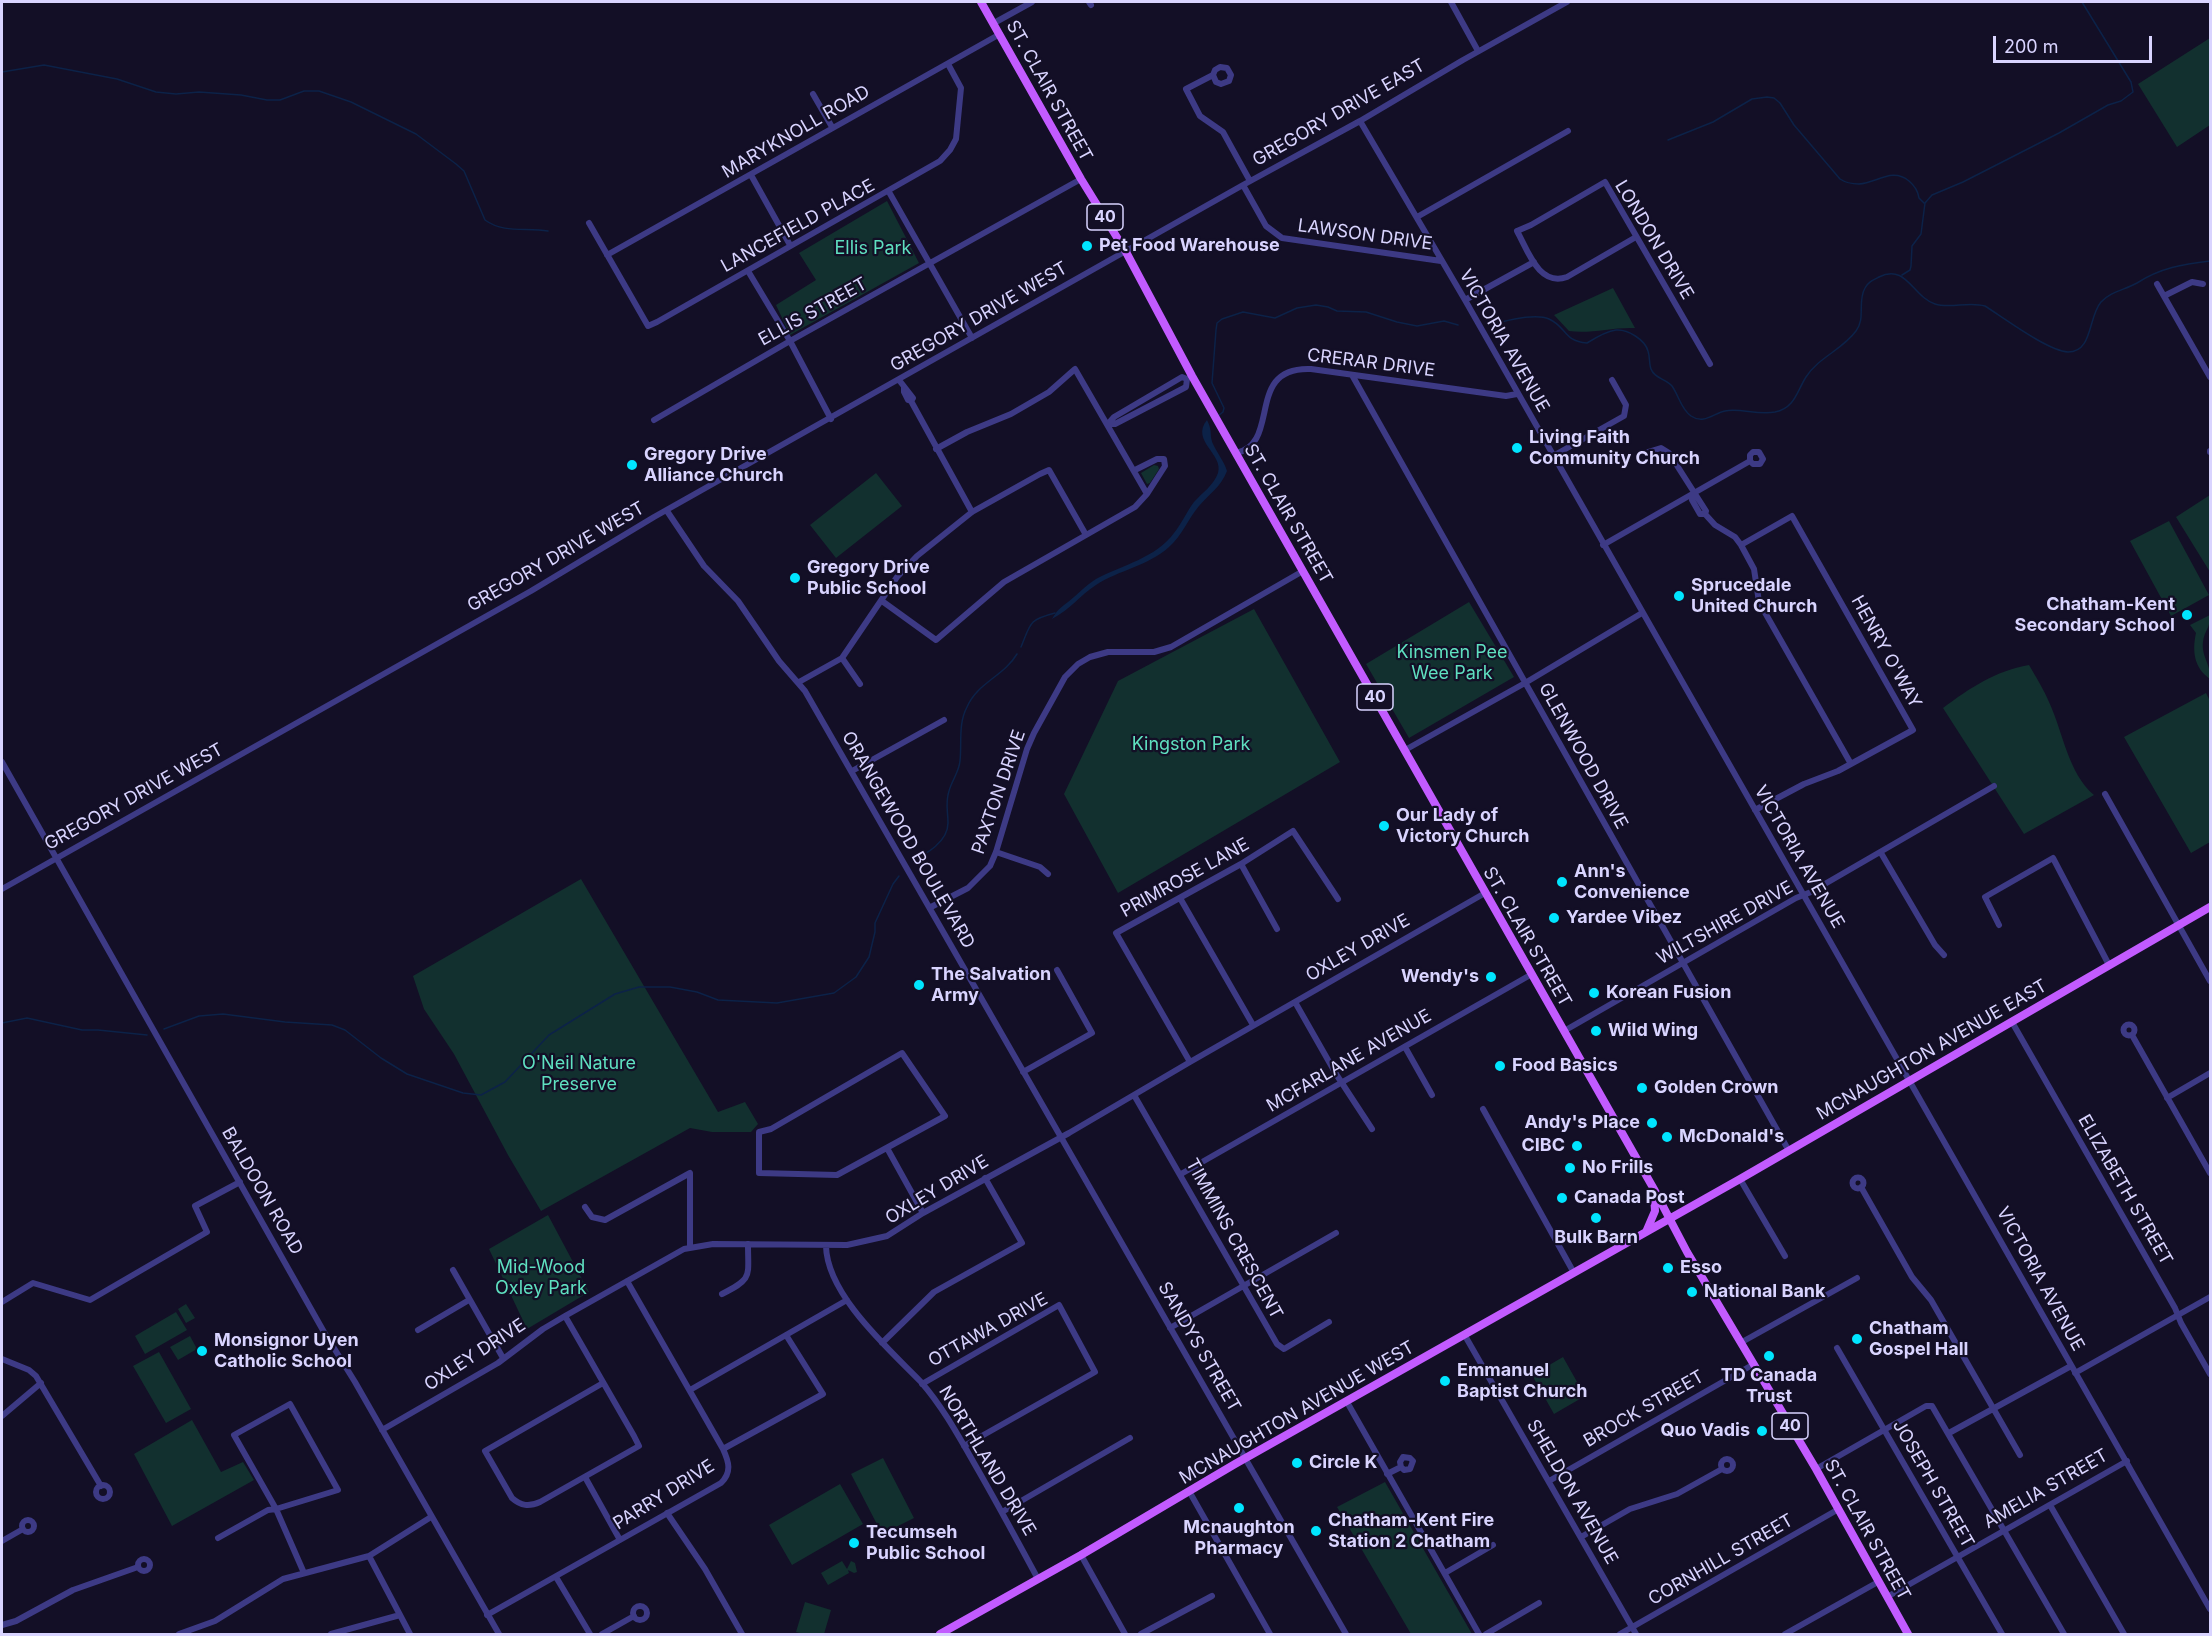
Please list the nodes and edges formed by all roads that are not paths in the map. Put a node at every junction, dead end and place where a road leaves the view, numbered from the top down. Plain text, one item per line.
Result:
1 (981, 2) edge
2 (1032, 2) edge
3 (1451, 2) edge
4 (1568, 2) edge
5 (994, 23) junction
6 (1000, 34) junction
7 (1478, 51) junction
8 (948, 64) junction
9 (1213, 75) dead end
10 (813, 94) dead end
11 (1360, 121) junction
12 (832, 127) junction
13 (1568, 131) dead end
14 (751, 175) junction
15 (1082, 179) junction
16 (1250, 181) junction
17 (1243, 185) junction
18 (889, 192) junction
19 (1416, 217) junction
20 (589, 223) dead end
21 (1636, 237) junction
22 (790, 245) junction
23 (1125, 252) junction
24 (607, 255) junction
25 (1441, 261) junction
26 (1534, 262) junction
27 (930, 263) junction
28 (748, 271) junction
29 (2157, 284) dead end
30 (2203, 284) dead end
31 (2164, 296) junction
32 (1465, 300) junction
33 (972, 338) junction
34 (790, 341) junction
35 (1710, 364) dead end
36 (2207, 365) edge
37 (1352, 375) junction
38 (1190, 377) junction
39 (2211, 377) edge
40 (899, 380) junction
41 (1612, 380) dead end
42 (1517, 394) junction
43 (831, 419) junction
44 (654, 420) dead end
45 (1108, 424) junction
46 (936, 449) junction
47 (1648, 452) dead end
48 (1236, 453) junction
49 (1553, 456) junction
50 (1750, 461) dead end
51 (1135, 470) junction
52 (1694, 493) junction
53 (1147, 494) junction
54 (667, 510) junction
55 (972, 512) junction
56 (1086, 535) junction
57 (1604, 545) junction
58 (1741, 545) junction
59 (1304, 571) junction
60 (882, 601) junction
61 (1642, 613) junction
62 (842, 658) junction
63 (799, 682) junction
64 (1525, 683) junction
65 (860, 684) dead end
66 (944, 720) dead end
67 (1405, 750) junction
68 (2, 762) edge
69 (1851, 764) junction
70 (852, 771) junction
71 (1994, 786) dead end
72 (2105, 795) dead end
73 (1755, 810) junction
74 (996, 852) junction
75 (1881, 853) junction
76 (56, 858) junction
77 (1241, 864) junction
78 (1048, 874) dead end
79 (2, 889) edge
80 (1485, 893) junction
81 (1803, 895) junction
82 (1180, 898) junction
83 (1338, 899) dead end
84 (931, 907) junction
85 (2211, 907) edge
86 (1999, 925) dead end
87 (2178, 925) junction
88 (1277, 929) dead end
89 (1944, 955) dead end
90 (1683, 963) junction
91 (2109, 965) junction
92 (2207, 968) edge
93 (1057, 970) dead end
94 (1532, 974) junction
95 (2211, 981) edge
96 (1295, 1002) junction
97 (2012, 1022) junction
98 (1253, 1025) junction
99 (1564, 1031) junction
100 (2132, 1035) dead end
101 (1405, 1047) junction
102 (1190, 1062) junction
103 (1023, 1072) junction
104 (2211, 1073) edge
105 (1910, 1081) junction
106 (1342, 1082) junction
107 (1134, 1095) junction
108 (1432, 1095) dead end
109 (2167, 1098) junction
110 (1483, 1109) dead end
111 (1372, 1130) dead end
112 (1061, 1138) junction
113 (887, 1148) junction
114 (1789, 1151) junction
115 (2211, 1173) edge
116 (1181, 1174) junction
117 (985, 1178) junction
118 (1740, 1179) junction
119 (240, 1182) junction
120 (1651, 1185) junction
121 (1861, 1187) dead end
122 (585, 1207) dead end
123 (923, 1213) junction
124 (1669, 1219) junction
125 (1336, 1233) dead end
126 (1645, 1233) junction
127 (748, 1244) junction
128 (826, 1246) junction
129 (690, 1248) junction
130 (1785, 1256) dead end
131 (453, 1270) dead end
132 (1574, 1273) junction
133 (1857, 1278) dead end
134 (627, 1281) junction
135 (1243, 1286) junction
136 (722, 1294) dead end
137 (2211, 1297) edge
138 (469, 1300) junction
139 (847, 1300) junction
140 (2, 1302) edge
141 (2178, 1315) junction
142 (565, 1316) junction
143 (1329, 1322) dead end
144 (1170, 1328) junction
145 (418, 1330) dead end
146 (1464, 1334) junction
147 (786, 1335) junction
148 (882, 1342) junction
149 (1742, 1342) junction
150 (1837, 1348) dead end
151 (503, 1358) junction
152 (2, 1359) edge
153 (1754, 1364) junction
154 (2073, 1369) junction
155 (2211, 1374) edge
156 (41, 1383) junction
157 (603, 1383) junction
158 (922, 1384) junction
159 (690, 1390) junction
160 (1347, 1402) junction
161 (1995, 1408) junction
162 (2, 1416) edge
163 (382, 1430) junction
164 (1884, 1430) junction
165 (1949, 1433) junction
166 (1130, 1438) dead end
167 (964, 1446) junction
168 (723, 1449) junction
169 (2020, 1455) dead end
170 (1246, 1458) junction
171 (2127, 1461) junction
172 (1401, 1467) dead end
173 (1722, 1469) dead end
174 (1816, 1469) junction
175 (1387, 1474) junction
176 (585, 1477) junction
177 (1549, 1481) junction
178 (101, 1486) dead end
179 (1189, 1491) junction
180 (2050, 1505) junction
181 (276, 1509) junction
182 (1837, 1510) junction
183 (1002, 1512) junction
184 (667, 1513) junction
185 (431, 1517) junction
186 (23, 1529) dead end
187 (2005, 1531) junction
188 (1581, 1537) junction
189 (218, 1539) dead end
190 (620, 1540) junction
191 (2, 1541) edge
192 (1493, 1545) dead end
193 (1081, 1555) junction
194 (369, 1556) junction
195 (1957, 1557) junction
196 (138, 1568) dead end
197 (304, 1573) junction
198 (1445, 1573) junction
199 (556, 1577) junction
200 (1038, 1579) junction
201 (1878, 1582) junction
202 (1212, 1596) dead end
203 (1887, 1597) junction
204 (1539, 1603) dead end
205 (2211, 1609) edge
206 (400, 1615) junction
207 (487, 1615) junction
208 (634, 1616) dead end
209 (2, 1625) edge
210 (1632, 1628) junction
211 (198, 1631) edge
212 (189, 1633) edge
213 (179, 1635) edge
214 (331, 1635) edge
215 (410, 1635) edge
216 (499, 1635) edge
217 (590, 1635) edge
218 (602, 1635) edge
219 (742, 1635) edge
220 (940, 1635) edge
221 (1125, 1635) edge
222 (1141, 1635) edge
223 (1270, 1635) edge
224 (1346, 1635) edge
225 (1479, 1635) edge
226 (1486, 1635) edge
227 (1620, 1635) edge
228 (1636, 1635) edge
229 (1785, 1635) edge
230 (1908, 1635) edge
231 (2002, 1635) edge
232 (2064, 1635) edge
233 (2124, 1635) edge

1 - 5 main road, ST. CLAIR STREET / 40
2 - 5 street
3 - 7 street
4 - 7 street, GREGORY DRIVE EAST
5 - 6 main road, ST. CLAIR STREET / 40
6 - 8 street, MARYKNOLL ROAD
6 - 15 main road, ST. CLAIR STREET / 40
7 - 11 street, GREGORY DRIVE EAST
8 - 12 street, MARYKNOLL ROAD
8 - 18 street, LANCEFIELD PLACE
9 - 16 street
10 - 12 street
11 - 16 street, GREGORY DRIVE EAST
11 - 19 street, VICTORIA AVENUE
12 - 14 street, MARYKNOLL ROAD
13 - 19 street
14 - 22 street
14 - 24 street, MARYKNOLL ROAD
15 - 23 main road, ST. CLAIR STREET / 40
15 - 27 street, ELLIS STREET
16 - 17 street, GREGORY DRIVE EAST
17 - 23 street, GREGORY DRIVE EAST
17 - 25 street, LAWSON DRIVE
18 - 22 street, LANCEFIELD PLACE
18 - 27 street
19 - 25 street, VICTORIA AVENUE
20 - 24 street
21 - 26 street
21 - 26 street, LONDON DRIVE
21 - 35 street, LONDON DRIVE
22 - 28 street, LANCEFIELD PLACE
23 - 33 street, GREGORY DRIVE WEST
23 - 38 main road, ST. CLAIR STREET / 40
24 - 28 street, LANCEFIELD PLACE
25 - 32 street, VICTORIA AVENUE
26 - 32 street
27 - 33 street
27 - 34 street, ELLIS STREET
28 - 34 street
29 - 31 street
30 - 31 street
31 - 36 street
32 - 42 street, VICTORIA AVENUE
33 - 40 street, GREGORY DRIVE WEST
34 - 43 street
34 - 44 street, ELLIS STREET
36 - 39 street
37 - 42 street, CRERAR DRIVE
37 - 48 street, CRERAR DRIVE
37 - 64 street, GLENWOOD DRIVE
38 - 45 street
38 - 45 street
38 - 48 main road, ST. CLAIR STREET / 40
40 - 43 street, GREGORY DRIVE WEST
40 - 46 street
41 - 49 street
42 - 49 street, VICTORIA AVENUE
43 - 54 street, GREGORY DRIVE WEST
45 - 46 street
45 - 51 street
46 - 55 street
47 - 52 street
48 - 59 main road, ST. CLAIR STREET / 40
49 - 57 street, VICTORIA AVENUE
50 - 52 street
51 - 53 street
51 - 53 street
52 - 57 street
52 - 58 street
53 - 56 street
54 - 63 street, ORANGEWOOD BOULEVARD
54 - 76 street, GREGORY DRIVE WEST
55 - 56 street
55 - 60 street
56 - 60 street
57 - 61 street, VICTORIA AVENUE
58 - 69 street
58 - 69 street, HENRY O'WAY
59 - 67 main road, ST. CLAIR STREET / 40
59 - 74 street, PAXTON DRIVE
60 - 62 street
61 - 64 street
61 - 73 street, VICTORIA AVENUE
62 - 63 street
62 - 65 street
63 - 70 street, ORANGEWOOD BOULEVARD
64 - 67 street
64 - 90 street, GLENWOOD DRIVE
66 - 70 street
67 - 80 main road, ST. CLAIR STREET / 40
68 - 76 street, BALDOON ROAD
69 - 73 street, HENRY O'WAY
70 - 84 street, ORANGEWOOD BOULEVARD
71 - 75 street, WILTSHIRE DRIVE
72 - 87 street
73 - 81 street, VICTORIA AVENUE
74 - 78 street
74 - 84 street, PAXTON DRIVE
75 - 81 street, WILTSHIRE DRIVE
75 - 89 street
76 - 79 street, GREGORY DRIVE WEST
76 - 119 street, BALDOON ROAD
77 - 82 street, PRIMROSE LANE
77 - 83 street, PRIMROSE LANE
77 - 88 street
80 - 94 main road, ST. CLAIR STREET / 40
80 - 96 street, OXLEY DRIVE
81 - 90 street, WILTSHIRE DRIVE
81 - 105 street, VICTORIA AVENUE
82 - 98 street
82 - 102 street, PRIMROSE LANE
84 - 103 street, ORANGEWOOD BOULEVARD
85 - 87 main road, MCNAUGHTON AVENUE EAST
86 - 91 street
87 - 91 main road, MCNAUGHTON AVENUE EAST
87 - 92 street
90 - 99 street, WILTSHIRE DRIVE
90 - 114 street, GLENWOOD DRIVE
91 - 97 main road, MCNAUGHTON AVENUE EAST
92 - 95 street
93 - 103 street
94 - 99 main road, ST. CLAIR STREET / 40
94 - 101 street, MCFARLANE AVENUE
96 - 98 street, OXLEY DRIVE
96 - 106 street
97 - 105 main road, MCNAUGHTON AVENUE EAST
97 - 141 street, ELIZABETH STREET
98 - 102 street, OXLEY DRIVE
99 - 120 main road, ST. CLAIR STREET / 40
100 - 109 street
101 - 106 street, MCFARLANE AVENUE
101 - 108 street
102 - 107 street, OXLEY DRIVE
103 - 112 street, ORANGEWOOD BOULEVARD
104 - 109 street
105 - 114 main road, MCNAUGHTON AVENUE EAST
105 - 154 street, VICTORIA AVENUE
106 - 111 street
106 - 116 street, MCFARLANE AVENUE
107 - 112 street, OXLEY DRIVE
107 - 116 street, TIMMINS CRESCENT
109 - 115 street
110 - 132 street
112 - 117 street, OXLEY DRIVE
112 - 144 street, SANDYS STREET
113 - 113 street
113 - 123 street
114 - 118 main road, MCNAUGHTON AVENUE EAST
116 - 135 street, TIMMINS CRESCENT
117 - 123 street, OXLEY DRIVE
117 - 148 street
118 - 124 main road, MCNAUGHTON AVENUE EAST
118 - 130 street
119 - 140 street
119 - 163 street, BALDOON ROAD
120 - 124 main road, ST. CLAIR STREET / 40
120 - 126 main road
121 - 161 street
122 - 129 street
123 - 128 street, OXLEY DRIVE
124 - 126 main road, MCNAUGHTON AVENUE WEST
124 - 149 main road, ST. CLAIR STREET / 40
125 - 135 street
126 - 132 main road, MCNAUGHTON AVENUE WEST
127 - 128 street, OXLEY DRIVE
127 - 129 street, OXLEY DRIVE
127 - 136 street
128 - 139 street, NORTHLAND DRIVE
129 - 134 street, OXLEY DRIVE
131 - 138 street
132 - 146 main road, MCNAUGHTON AVENUE WEST
133 - 149 street
134 - 142 street, OXLEY DRIVE
134 - 159 street, PARRY DRIVE
135 - 143 street, TIMMINS CRESCENT
135 - 144 street
137 - 141 street
138 - 145 street
138 - 151 street
139 - 147 street
139 - 148 street, NORTHLAND DRIVE
141 - 154 street
141 - 155 street, ELIZABETH STREET
142 - 151 street, OXLEY DRIVE
142 - 157 street
144 - 170 street, SANDYS STREET
146 - 160 main road, MCNAUGHTON AVENUE WEST
146 - 177 street, SHELDON AVENUE
147 - 159 street
147 - 168 street
148 - 158 street, NORTHLAND DRIVE
149 - 153 main road, ST. CLAIR STREET / 40
150 - 164 street, JOSEPH STREET
151 - 163 street, OXLEY DRIVE
152 - 156 street
153 - 174 main road, ST. CLAIR STREET / 40
153 - 177 street, BROCK STREET
154 - 161 street
154 - 171 street, VICTORIA AVENUE
156 - 162 street
156 - 178 street
157 - 176 street
157 - 176 street
158 - 167 street, NORTHLAND DRIVE
158 - 167 street, OTTAWA DRIVE
159 - 168 street, PARRY DRIVE
160 - 170 main road, MCNAUGHTON AVENUE WEST
160 - 175 street
161 - 165 street
161 - 169 street
163 - 185 street, BALDOON ROAD
164 - 165 street
164 - 174 street
164 - 195 street, JOSEPH STREET
165 - 187 street
166 - 183 street
167 - 183 street, NORTHLAND DRIVE
168 - 184 street, PARRY DRIVE
170 - 179 main road, MCNAUGHTON AVENUE WEST
170 - 224 street, SANDYS STREET
171 - 180 street, AMELIA STREET
171 - 205 street, VICTORIA AVENUE
172 - 175 street
173 - 188 street
174 - 182 main road, ST. CLAIR STREET / 40
175 - 198 street
176 - 190 street
177 - 188 street, SHELDON AVENUE
179 - 193 main road, MCNAUGHTON AVENUE WEST
179 - 223 street
180 - 187 street, AMELIA STREET
180 - 233 street
181 - 181 street
181 - 189 street
181 - 197 street
182 - 201 main road, ST. CLAIR STREET / 40
182 - 210 street, CORNHILL STREET
183 - 200 street, NORTHLAND DRIVE
184 - 190 street, PARRY DRIVE
184 - 219 street
185 - 194 street
185 - 207 street, BALDOON ROAD
186 - 191 street
187 - 195 street, AMELIA STREET
187 - 232 street
188 - 210 street, SHELDON AVENUE
190 - 199 street, PARRY DRIVE
192 - 198 street
193 - 200 main road, MCNAUGHTON AVENUE WEST
193 - 221 street
194 - 197 street
194 - 206 street
195 - 203 street, AMELIA STREET
195 - 231 street, JOSEPH STREET
196 - 209 street
197 - 211 street
198 - 225 street
199 - 207 street, PARRY DRIVE
199 - 217 street
200 - 220 main road, MCNAUGHTON AVENUE WEST
201 - 203 main road, ST. CLAIR STREET / 40
201 - 229 street
202 - 222 street
203 - 230 main road, ST. CLAIR STREET / 40
204 - 226 street
206 - 214 street
206 - 215 street
207 - 216 street, BALDOON ROAD
208 - 218 street
210 - 227 street, CORNHILL STREET
210 - 228 street, SHELDON AVENUE
211 - 212 street
212 - 213 street

